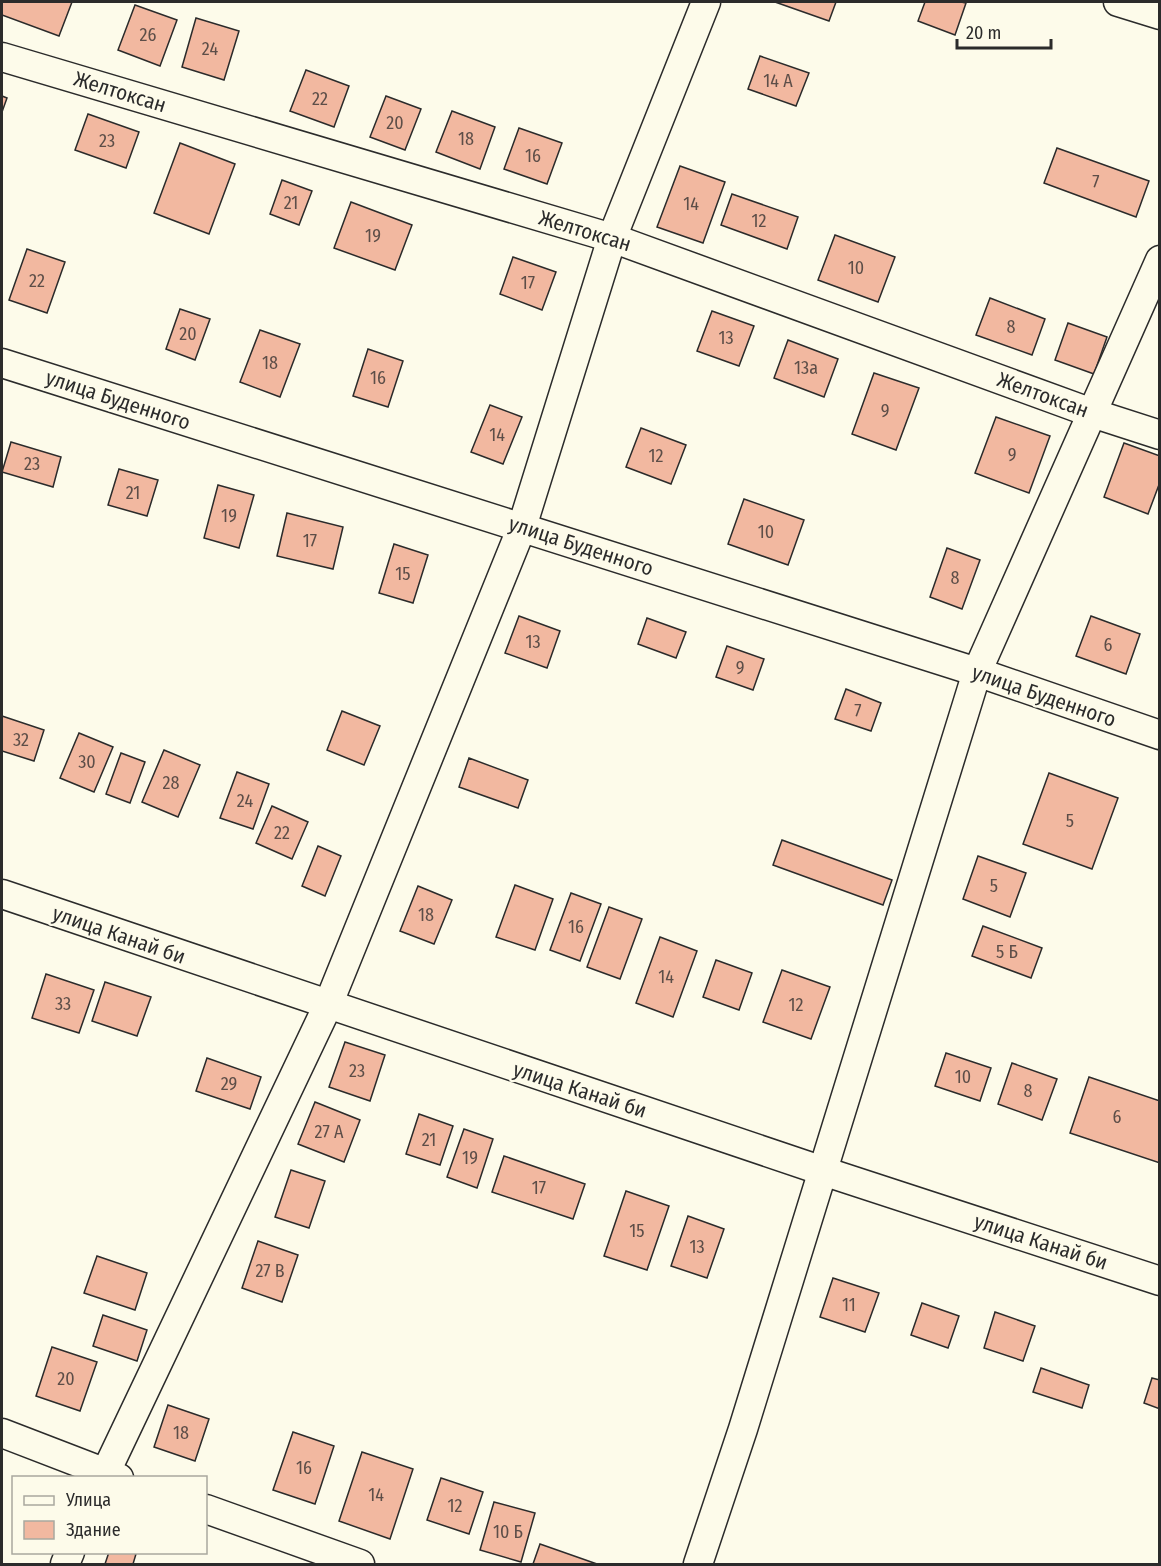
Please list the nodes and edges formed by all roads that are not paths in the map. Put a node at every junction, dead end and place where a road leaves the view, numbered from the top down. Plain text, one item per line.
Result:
1 (706, 2) edge
2 (1118, 2) edge
3 (1160, 15) edge
4 (2, 57) edge
5 (612, 238) junction
6 (1160, 260) edge
7 (2, 363) edge
8 (1092, 413) junction
9 (1160, 435) edge
10 (522, 528) junction
11 (977, 672) junction
12 (1160, 735) edge
13 (2, 894) edge
14 (328, 1005) junction
15 (823, 1171) junction
16 (1160, 1281) edge
17 (2, 1433) edge
18 (109, 1476) edge
19 (207, 1509) edge
20 (360, 1564) edge
21 (698, 1564) edge

1 - 5 street
2 - 3 street
4 - 5 street, Желтоксан
5 - 8 street, Желтоксан
5 - 10 street
6 - 8 street
7 - 10 street, улица Буденного
8 - 9 street, Желтоксан
8 - 11 street
10 - 11 street, улица Буденного
10 - 14 street
11 - 12 street, улица Буденного
11 - 15 street
13 - 14 street, улица Канай би
14 - 15 street, улица Канай би
14 - 18 street
15 - 16 street, улица Канай би
15 - 21 street
17 - 18 street
19 - 20 street

